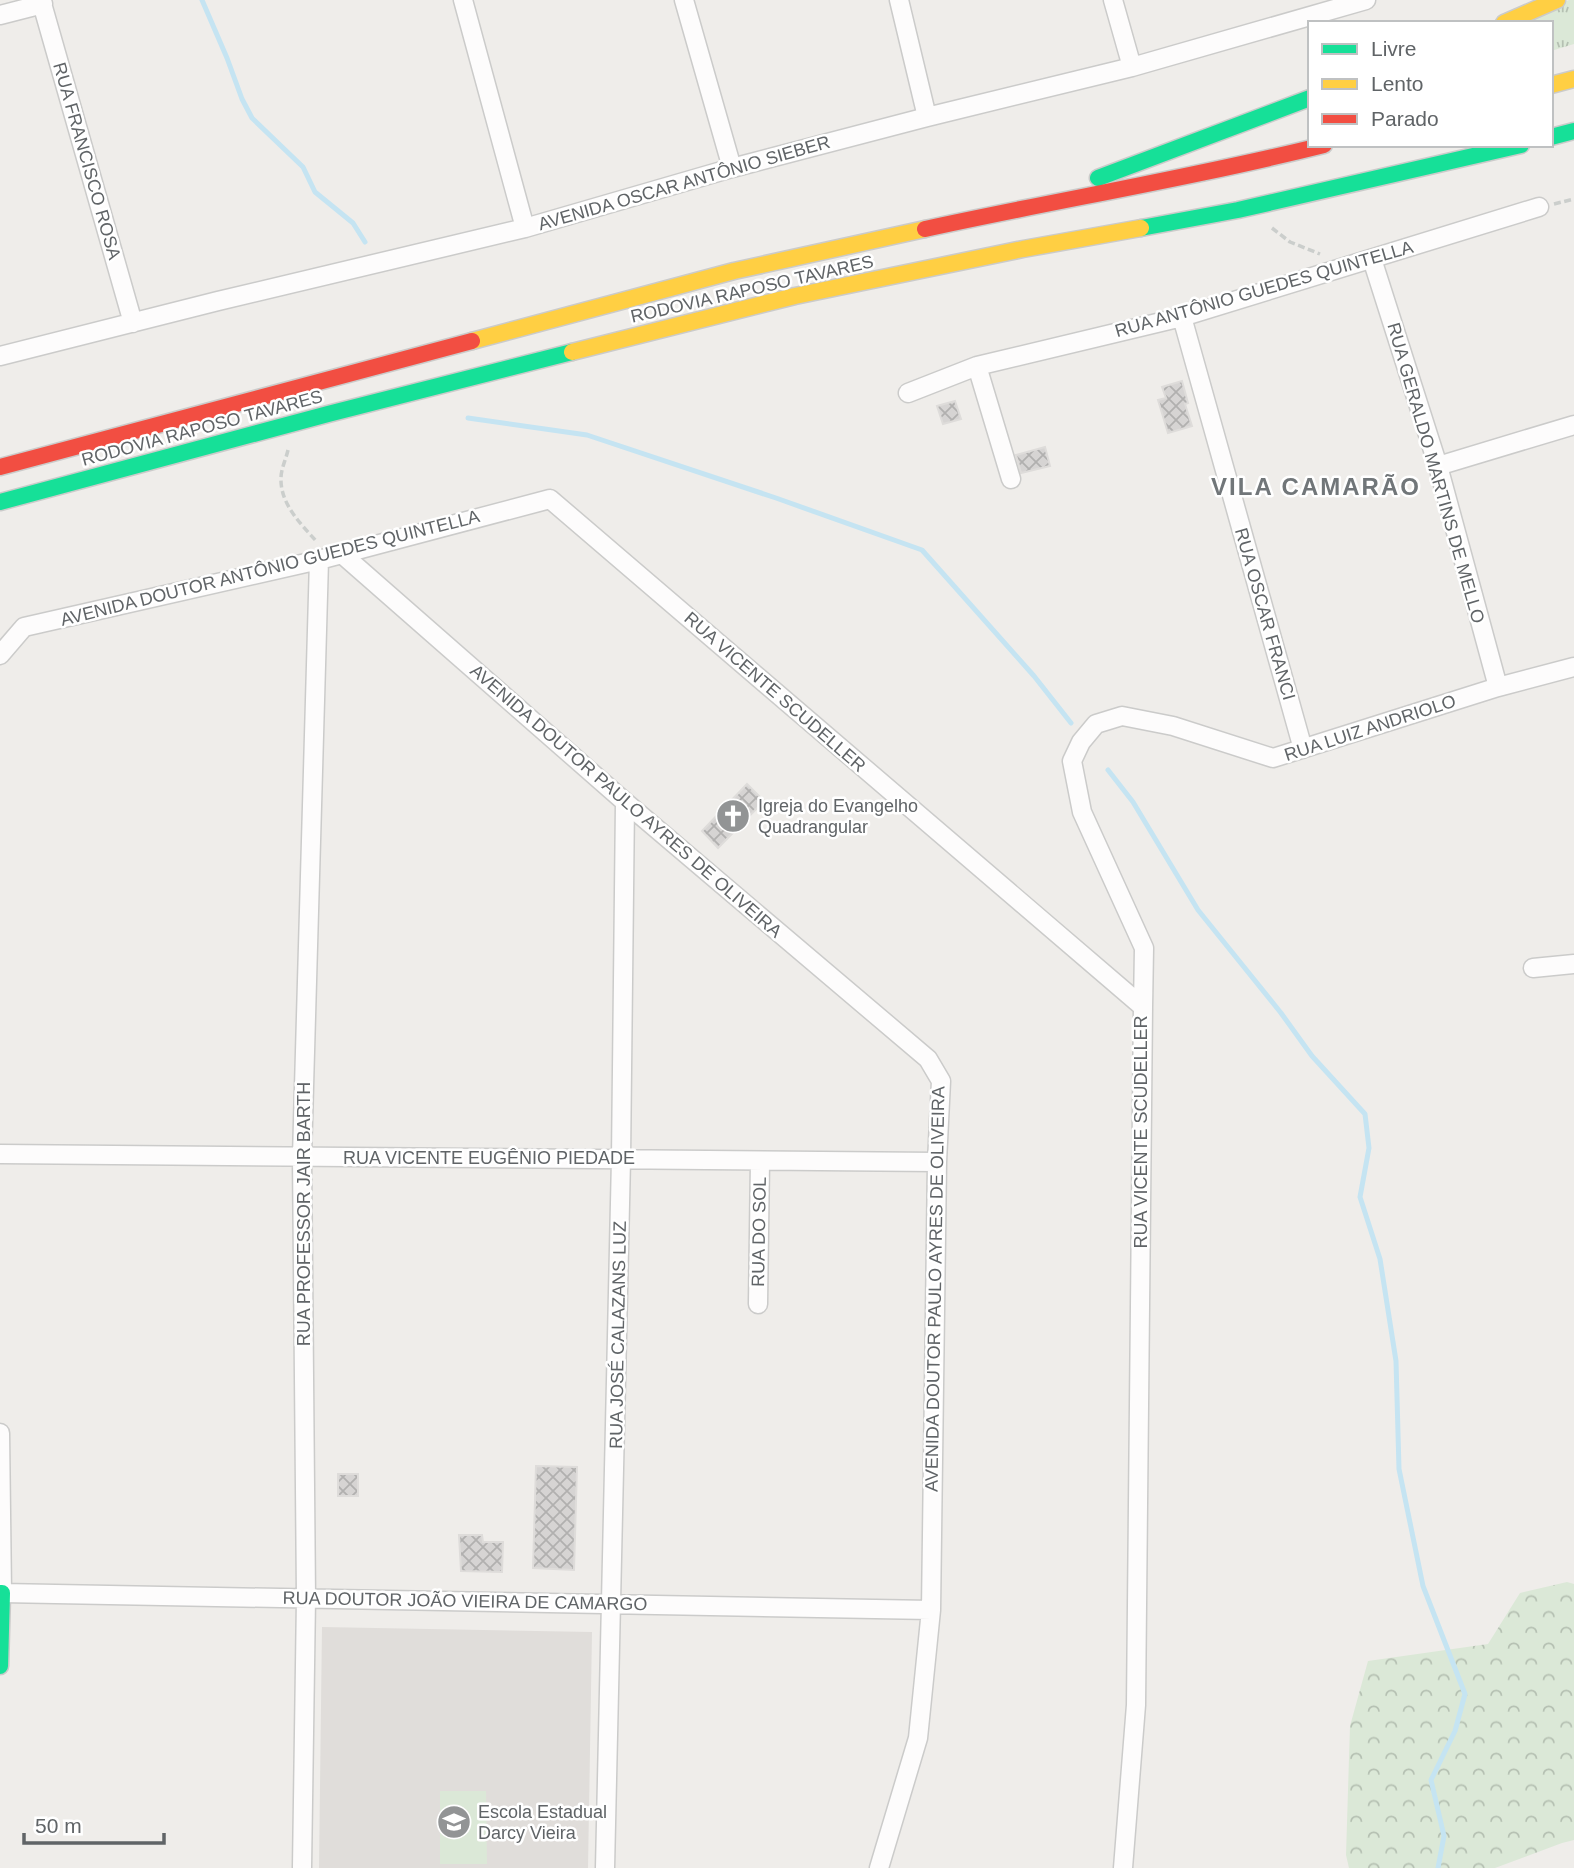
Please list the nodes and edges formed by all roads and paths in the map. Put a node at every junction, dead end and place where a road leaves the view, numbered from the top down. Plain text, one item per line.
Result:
1 (463, 0) edge
2 (684, 0) edge
3 (898, 0) edge
4 (1113, 0) edge
5 (1366, 0) edge
6 (1558, 0) edge
7 (42, 2) edge
8 (1333, 4) edge
9 (0, 15) edge
10 (1507, 21) edge
11 (1132, 66) junction
12 (1571, 80) edge
13 (1553, 83) edge
14 (1308, 100) edge
15 (928, 117) junction
16 (1574, 131) edge
17 (1553, 136) edge
18 (1316, 147) edge
19 (1512, 147) edge
20 (732, 168) junction
21 (1261, 205) junction
22 (1539, 207) dead end
23 (1011, 211) junction
24 (525, 228) junction
25 (1323, 255) dead end
26 (1372, 259) junction
27 (1182, 317) junction
28 (133, 323) junction
29 (0, 356) edge
30 (977, 366) junction
31 (908, 393) dead end
32 (304, 421) junction
33 (1574, 425) edge
34 (1437, 466) junction
35 (0, 467) edge
36 (1011, 480) dead end
37 (550, 499) joint
38 (5, 508) edge
39 (330, 557) junction
40 (0, 655) edge
41 (1574, 667) edge
42 (1498, 687) junction
43 (1303, 749) junction
44 (625, 802) junction
45 (1574, 964) edge
46 (1533, 968) dead end
47 (1143, 1007) junction
48 (0, 1154) edge
49 (302, 1157) junction
50 (621, 1160) junction
51 (760, 1161) junction
52 (937, 1162) junction
53 (758, 1304) dead end
54 (0, 1433) edge
55 (1, 1592) edge
56 (306, 1598) junction
57 (612, 1604) junction
58 (931, 1610) junction
59 (0, 1666) edge
60 (302, 1868) edge
61 (605, 1868) edge
62 (879, 1868) edge
63 (1123, 1868) edge

1 - 24 street
2 - 20 street
3 - 15 street
4 - 11 street
5 - 8 street, AVENIDA OSCAR ANTÔNIO SIEBER
6 - 10 main road
7 - 9 street
7 - 28 street, RUA FRANCISCO ROSA
8 - 11 street, AVENIDA OSCAR ANTÔNIO SIEBER
11 - 15 street, AVENIDA OSCAR ANTÔNIO SIEBER
12 - 13 main road
14 - 23 main road
15 - 20 street, AVENIDA OSCAR ANTÔNIO SIEBER
16 - 17 main road
18 - 23 main road, RODOVIA RAPOSO TAVARES
19 - 21 main road, RODOVIA RAPOSO TAVARES
20 - 24 street, AVENIDA OSCAR ANTÔNIO SIEBER
21 - 25 path
21 - 32 main road, RODOVIA RAPOSO TAVARES
22 - 26 street, RUA ANTÔNIO GUEDES QUINTELLA
23 - 35 main road, RODOVIA RAPOSO TAVARES
24 - 28 street, AVENIDA OSCAR ANTÔNIO SIEBER
26 - 27 street, RUA ANTÔNIO GUEDES QUINTELLA
26 - 34 street, RUA GERALDO MARTINS DE MELLO
27 - 30 street, RUA ANTÔNIO GUEDES QUINTELLA
27 - 43 street, RUA OSCAR FRANCI
28 - 29 street, AVENIDA OSCAR ANTÔNIO SIEBER
30 - 31 street, RUA ANTÔNIO GUEDES QUINTELLA
30 - 36 street
32 - 38 main road, RODOVIA RAPOSO TAVARES
32 - 39 path
33 - 34 street
34 - 42 street, RUA GERALDO MARTINS DE MELLO
37 - 39 street, AVENIDA DOUTOR ANTÔNIO GUEDES QUINTELLA
37 - 47 street, RUA VICENTE SCUDELLER
39 - 40 street, AVENIDA DOUTOR ANTÔNIO GUEDES QUINTELLA
39 - 44 street, AVENIDA DOUTOR PAULO AYRES DE OLIVEIRA
39 - 49 street, RUA PROFESSOR JAIR BARTH
41 - 42 street, RUA LUIZ ANDRIOLO
42 - 43 street, RUA LUIZ ANDRIOLO
43 - 47 street, RUA LUIZ ANDRIOLO
44 - 50 street, RUA JOSÉ CALAZANS LUZ
44 - 52 street, AVENIDA DOUTOR PAULO AYRES DE OLIVEIRA
45 - 46 street
47 - 63 street, RUA VICENTE SCUDELLER
48 - 49 street, RUA VICENTE EUGÊNIO PIEDADE
49 - 50 street, RUA VICENTE EUGÊNIO PIEDADE
49 - 56 street, RUA PROFESSOR JAIR BARTH
50 - 51 street, RUA VICENTE EUGÊNIO PIEDADE
50 - 57 street, RUA JOSÉ CALAZANS LUZ
51 - 52 street, RUA VICENTE EUGÊNIO PIEDADE
51 - 53 street, RUA DO SOL
52 - 58 street, AVENIDA DOUTOR PAULO AYRES DE OLIVEIRA
54 - 55 street
55 - 56 street, RUA DOUTOR JOÃO VIEIRA DE CAMARGO
55 - 59 main road
56 - 57 street, RUA DOUTOR JOÃO VIEIRA DE CAMARGO
56 - 60 street, RUA PROFESSOR JAIR BARTH
57 - 58 street, RUA DOUTOR JOÃO VIEIRA DE CAMARGO
57 - 61 street, RUA JOSÉ CALAZANS LUZ
58 - 62 street, AVENIDA DOUTOR PAULO AYRES DE OLIVEIRA

